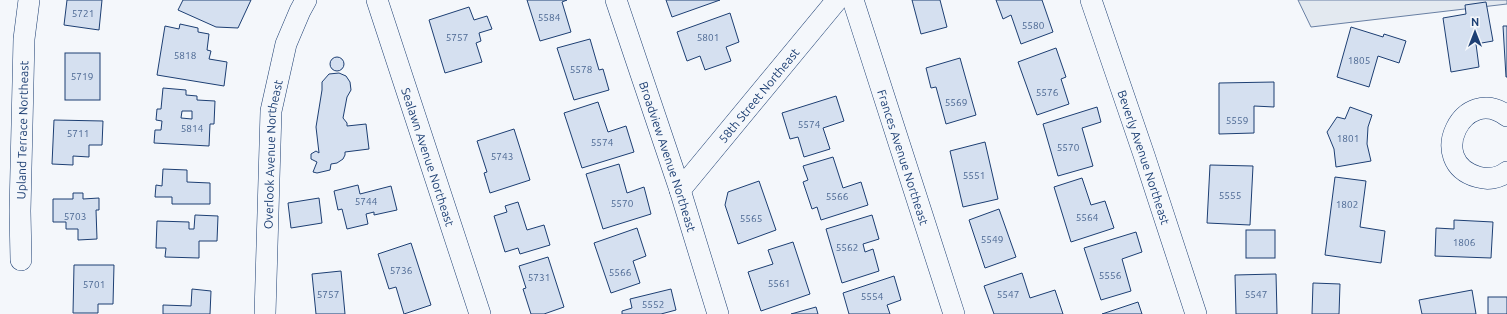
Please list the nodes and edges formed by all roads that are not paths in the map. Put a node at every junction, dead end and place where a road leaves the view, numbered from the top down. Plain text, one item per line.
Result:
1 (30, 0) edge
2 (306, 0) edge
3 (377, 0) edge
4 (616, 0) edge
5 (837, 0) edge
6 (853, 0) edge
7 (1091, 0) edge
8 (1507, 116) edge
9 (1507, 172) edge
10 (680, 190) junction
11 (21, 260) dead end
12 (265, 314) edge
13 (480, 314) edge
14 (718, 314) edge
15 (954, 314) edge
16 (1196, 314) edge

1 - 11 street, Upland Terrace Northeast
2 - 12 street, Overlook Avenue Northeast
3 - 13 street, Sealawn Avenue Northeast
4 - 10 street, Broadview Avenue Northeast
5 - 10 street, 58th Street Northeast
6 - 15 street, Frances Avenue Northeast
7 - 16 street, Beverly Avenue Northeast
8 - 9 street
10 - 14 street, Broadview Avenue Northeast

